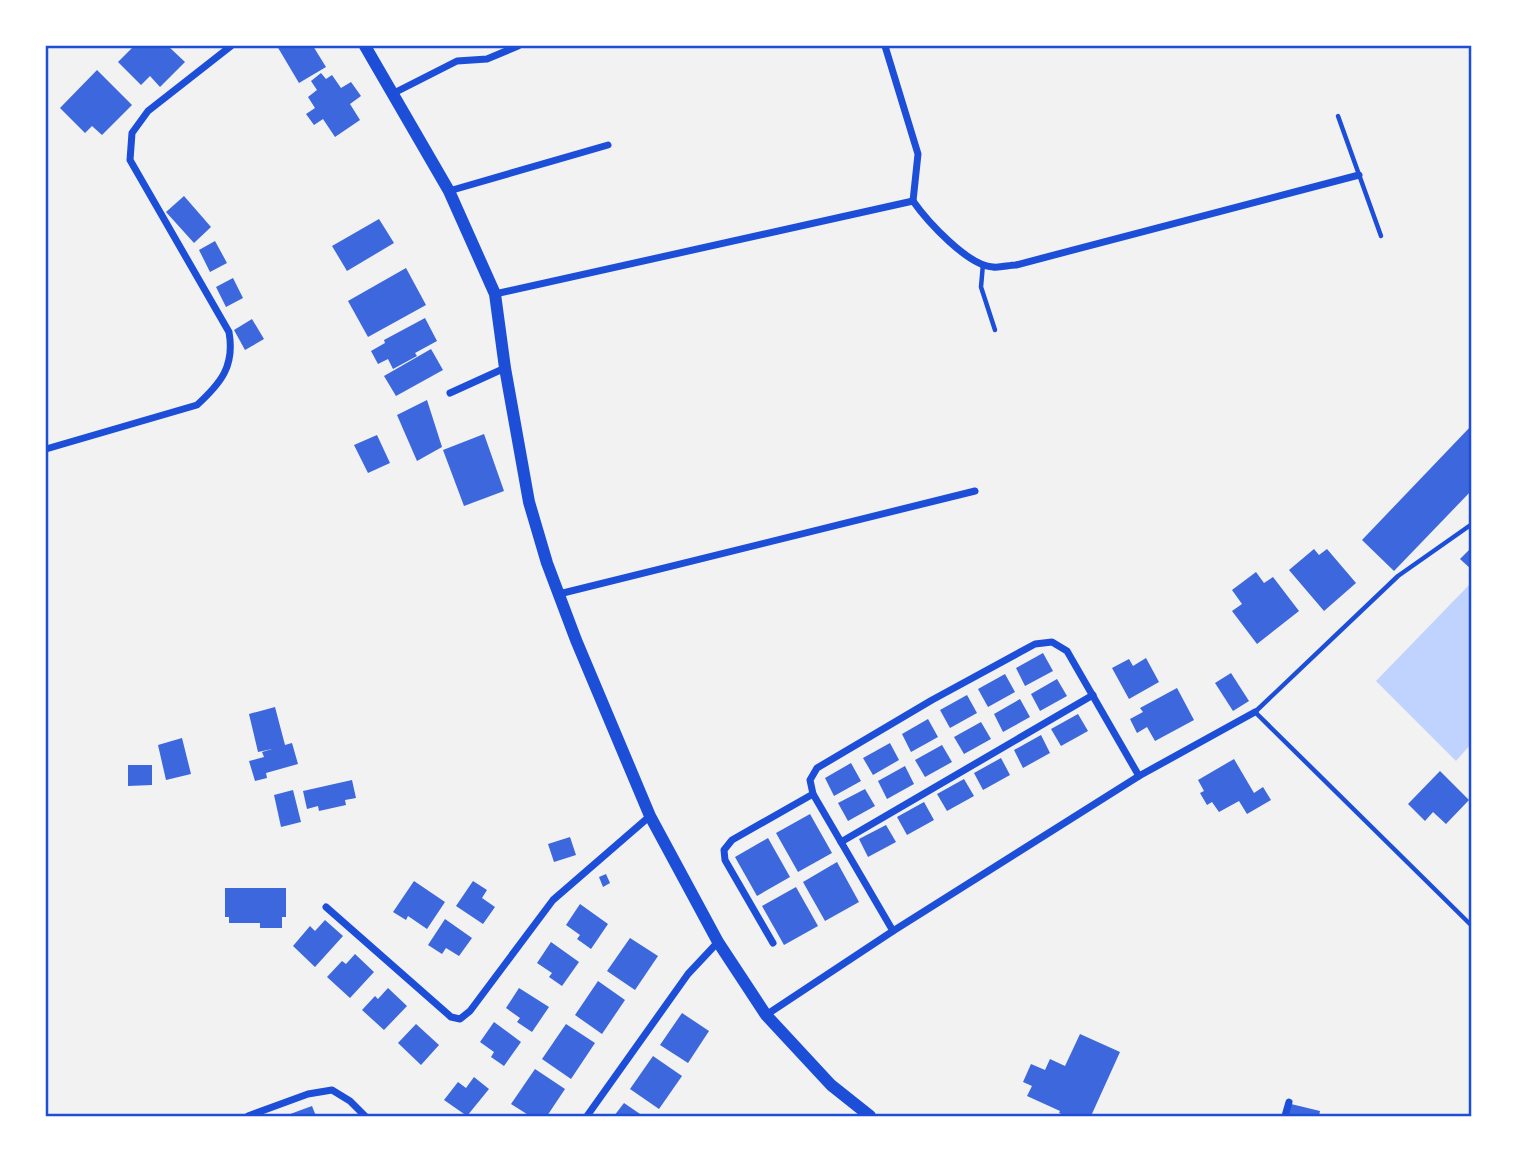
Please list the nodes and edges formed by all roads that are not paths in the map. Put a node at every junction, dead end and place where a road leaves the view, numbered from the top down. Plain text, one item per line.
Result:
1 (231, 46) edge
2 (365, 46) edge
3 (517, 46) edge
4 (888, 47) edge
5 (392, 94) junction
6 (1338, 116) dead end
7 (608, 145) dead end
8 (1359, 175) junction
9 (449, 191) junction
10 (913, 201) junction
11 (1381, 236) dead end
12 (982, 264) junction
13 (495, 294) junction
14 (995, 330) dead end
15 (505, 368) junction
16 (450, 393) dead end
17 (46, 449) edge
18 (975, 491) dead end
19 (1472, 524) edge
20 (559, 594) junction
21 (1093, 695) junction
22 (1255, 712) junction
23 (1139, 776) junction
24 (813, 794) junction
25 (650, 816) junction
26 (841, 842) junction
27 (326, 907) dead end
28 (1472, 926) edge
29 (893, 931) junction
30 (718, 942) junction
31 (773, 943) dead end
32 (766, 1015) junction
33 (1289, 1102) dead end
34 (248, 1116) edge
35 (365, 1116) edge
36 (587, 1116) edge
37 (870, 1116) edge
38 (1285, 1116) edge

1 - 17 street
2 - 5 main road
3 - 5 street
4 - 10 street
5 - 9 main road
6 - 8 lane
7 - 9 street
8 - 11 lane
8 - 12 street
9 - 13 main road
10 - 12 street
10 - 13 street
12 - 14 lane
13 - 15 main road
15 - 16 street
15 - 20 main road
18 - 20 street
19 - 22 lane
20 - 25 main road
21 - 23 street
21 - 24 street
21 - 26 street
22 - 23 street
22 - 28 lane
23 - 29 street
24 - 26 street
24 - 31 street
25 - 27 street
25 - 30 main road
26 - 29 street
29 - 32 street
30 - 32 main road
30 - 36 street
32 - 37 main road
33 - 38 street
34 - 35 street

